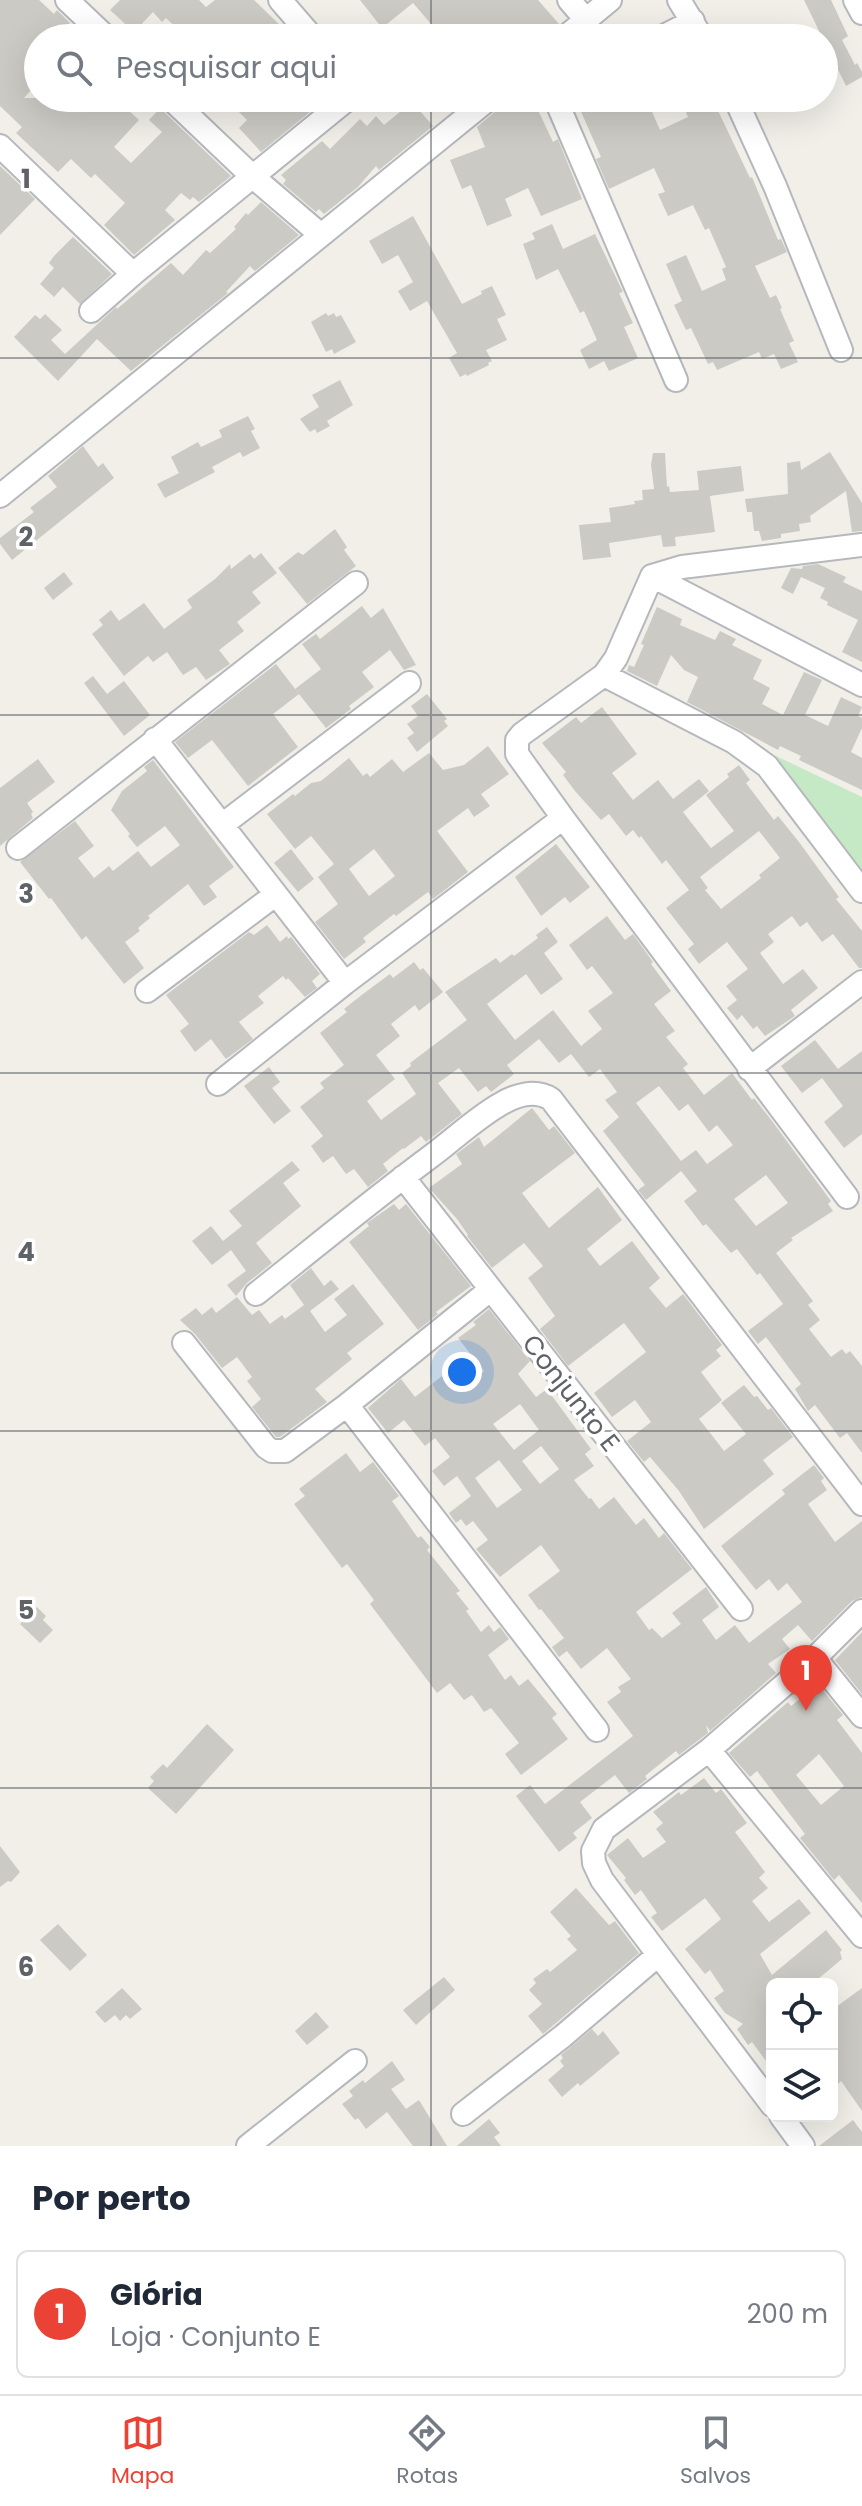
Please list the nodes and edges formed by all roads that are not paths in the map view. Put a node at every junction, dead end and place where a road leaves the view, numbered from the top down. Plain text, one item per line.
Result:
1 (67, 0) edge
2 (280, 0) edge
3 (569, 0) edge
4 (610, 0) edge
5 (679, 0) edge
6 (855, 0) edge
7 (862, 13) edge
8 (586, 20) junction
9 (92, 24) edge
10 (301, 24) edge
11 (581, 24) edge
12 (695, 24) edge
13 (185, 112) edge
14 (332, 112) edge
15 (473, 112) edge
16 (561, 112) edge
17 (741, 112) edge
18 (0, 146) edge
19 (252, 176) junction
20 (321, 235) junction
21 (133, 274) junction
22 (91, 311) dead end
23 (841, 350) dead end
24 (676, 380) dead end
25 (0, 496) edge
26 (862, 545) edge
27 (652, 576) junction
28 (356, 583) dead end
29 (604, 675) junction
30 (409, 683) dead end
31 (862, 685) edge
32 (155, 739) junction
33 (563, 818) junction
34 (222, 825) junction
35 (18, 848) dead end
36 (862, 891) edge
37 (275, 895) junction
38 (862, 982) edge
39 (345, 983) junction
40 (147, 991) dead end
41 (749, 1069) junction
42 (218, 1084) dead end
43 (403, 1177) junction
44 (847, 1197) dead end
45 (490, 1290) junction
46 (256, 1294) dead end
47 (184, 1343) dead end
48 (347, 1405) junction
49 (862, 1504) edge
50 (741, 1609) dead end
51 (862, 1611) edge
52 (815, 1658) junction
53 (862, 1716) edge
54 (597, 1730) dead end
55 (709, 1750) junction
56 (862, 1936) edge
57 (658, 1955) junction
58 (355, 2061) dead end
59 (766, 2097) edge
60 (463, 2114) dead end
61 (785, 2122) edge
62 (248, 2146) edge
63 (803, 2146) edge

1 - 9 street
2 - 10 street
3 - 8 street
4 - 8 street
5 - 12 street
6 - 7 street
8 - 11 street
13 - 19 street
14 - 19 street
15 - 20 street
16 - 24 street
17 - 23 street
18 - 21 street
19 - 20 street
19 - 21 street
20 - 25 street
21 - 22 street
26 - 27 street
27 - 29 street
27 - 31 street
28 - 32 street
29 - 33 street
29 - 36 street
30 - 34 street
32 - 34 street
32 - 35 street
33 - 39 street
33 - 41 street
34 - 37 street
37 - 39 street
37 - 40 street
38 - 41 street
39 - 42 street
41 - 44 street
43 - 45 street, Conjunto E
43 - 46 street
43 - 49 street
45 - 48 street
45 - 50 street, Conjunto E
47 - 48 street
48 - 54 street
51 - 52 street
52 - 53 street
52 - 55 street
55 - 56 street
55 - 57 street
57 - 59 street
57 - 60 street
58 - 62 street
61 - 63 street

